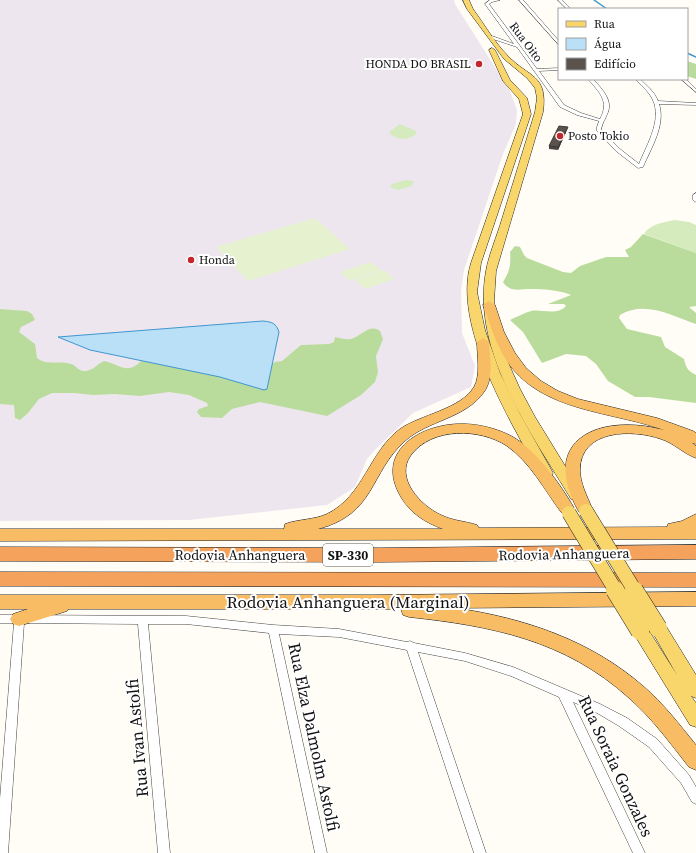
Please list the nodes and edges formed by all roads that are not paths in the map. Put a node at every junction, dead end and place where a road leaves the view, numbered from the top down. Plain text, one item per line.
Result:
1 (459, 0) edge
2 (466, 0) edge
3 (498, 0) edge
4 (522, 0) edge
5 (560, 0) edge
6 (568, 8) edge
7 (491, 37) junction
8 (558, 43) edge
9 (516, 46) junction
10 (499, 49) junction
11 (558, 69) edge
12 (535, 70) junction
13 (591, 80) edge
14 (638, 80) edge
15 (684, 80) edge
16 (509, 83) junction
17 (527, 85) junction
18 (696, 91) edge
19 (656, 102) junction
20 (696, 104) edge
21 (600, 120) junction
22 (489, 305) junction
23 (483, 342) junction
24 (696, 439) edge
25 (696, 453) edge
26 (585, 509) junction
27 (567, 510) junction
28 (696, 520) edge
29 (696, 533) edge
30 (547, 534) junction
31 (627, 534) junction
32 (0, 535) edge
33 (233, 535) junction
34 (696, 552) edge
35 (0, 554) edge
36 (0, 579) edge
37 (696, 580) edge
38 (696, 599) edge
39 (0, 602) edge
40 (71, 602) junction
41 (373, 602) junction
42 (0, 619) edge
43 (19, 619) junction
44 (143, 620) junction
45 (273, 629) junction
46 (410, 645) junction
47 (696, 690) edge
48 (563, 693) junction
49 (696, 719) edge
50 (696, 760) edge
51 (696, 798) edge
52 (2, 853) edge
53 (164, 853) edge
54 (321, 853) edge
55 (480, 853) edge
56 (639, 853) edge

1 - 16 main road
2 - 7 main road
3 - 9 street, Rua Oito
4 - 8 street
5 - 6 street
7 - 9 street
7 - 10 main road
9 - 10 street
9 - 12 street, Rua Oito
10 - 17 main road
11 - 12 street
12 - 21 street, Rua Oito
13 - 21 street
14 - 19 street
15 - 18 street
16 - 17 main road
16 - 23 main road
17 - 22 main road
19 - 20 street
19 - 21 street
22 - 24 highway
22 - 26 main road
23 - 27 main road
23 - 33 highway
25 - 26 highway
26 - 47 main road, bridge
27 - 30 highway
27 - 49 main road, bridge
28 - 31 highway
29 - 31 highway
30 - 31 highway
30 - 33 highway
32 - 33 highway
34 - 35 highway, Rodovia Anhanguera / SP-330
36 - 37 highway, Rodovia Anhanguera / SP-330
38 - 41 highway, Rodovia Anhanguera (Marginal)
39 - 40 highway, Rodovia Anhanguera (Marginal)
40 - 41 highway, Rodovia Anhanguera (Marginal)
40 - 43 highway
41 - 50 highway
42 - 43 street
43 - 44 street
43 - 52 street
44 - 45 street
44 - 53 street, Rua Ivan Astolfi
45 - 46 street
45 - 54 street, Rua Elza Dalmolm Astolfi
46 - 48 street
46 - 55 street
48 - 51 street
48 - 56 street, Rua Soraia Gonzales

